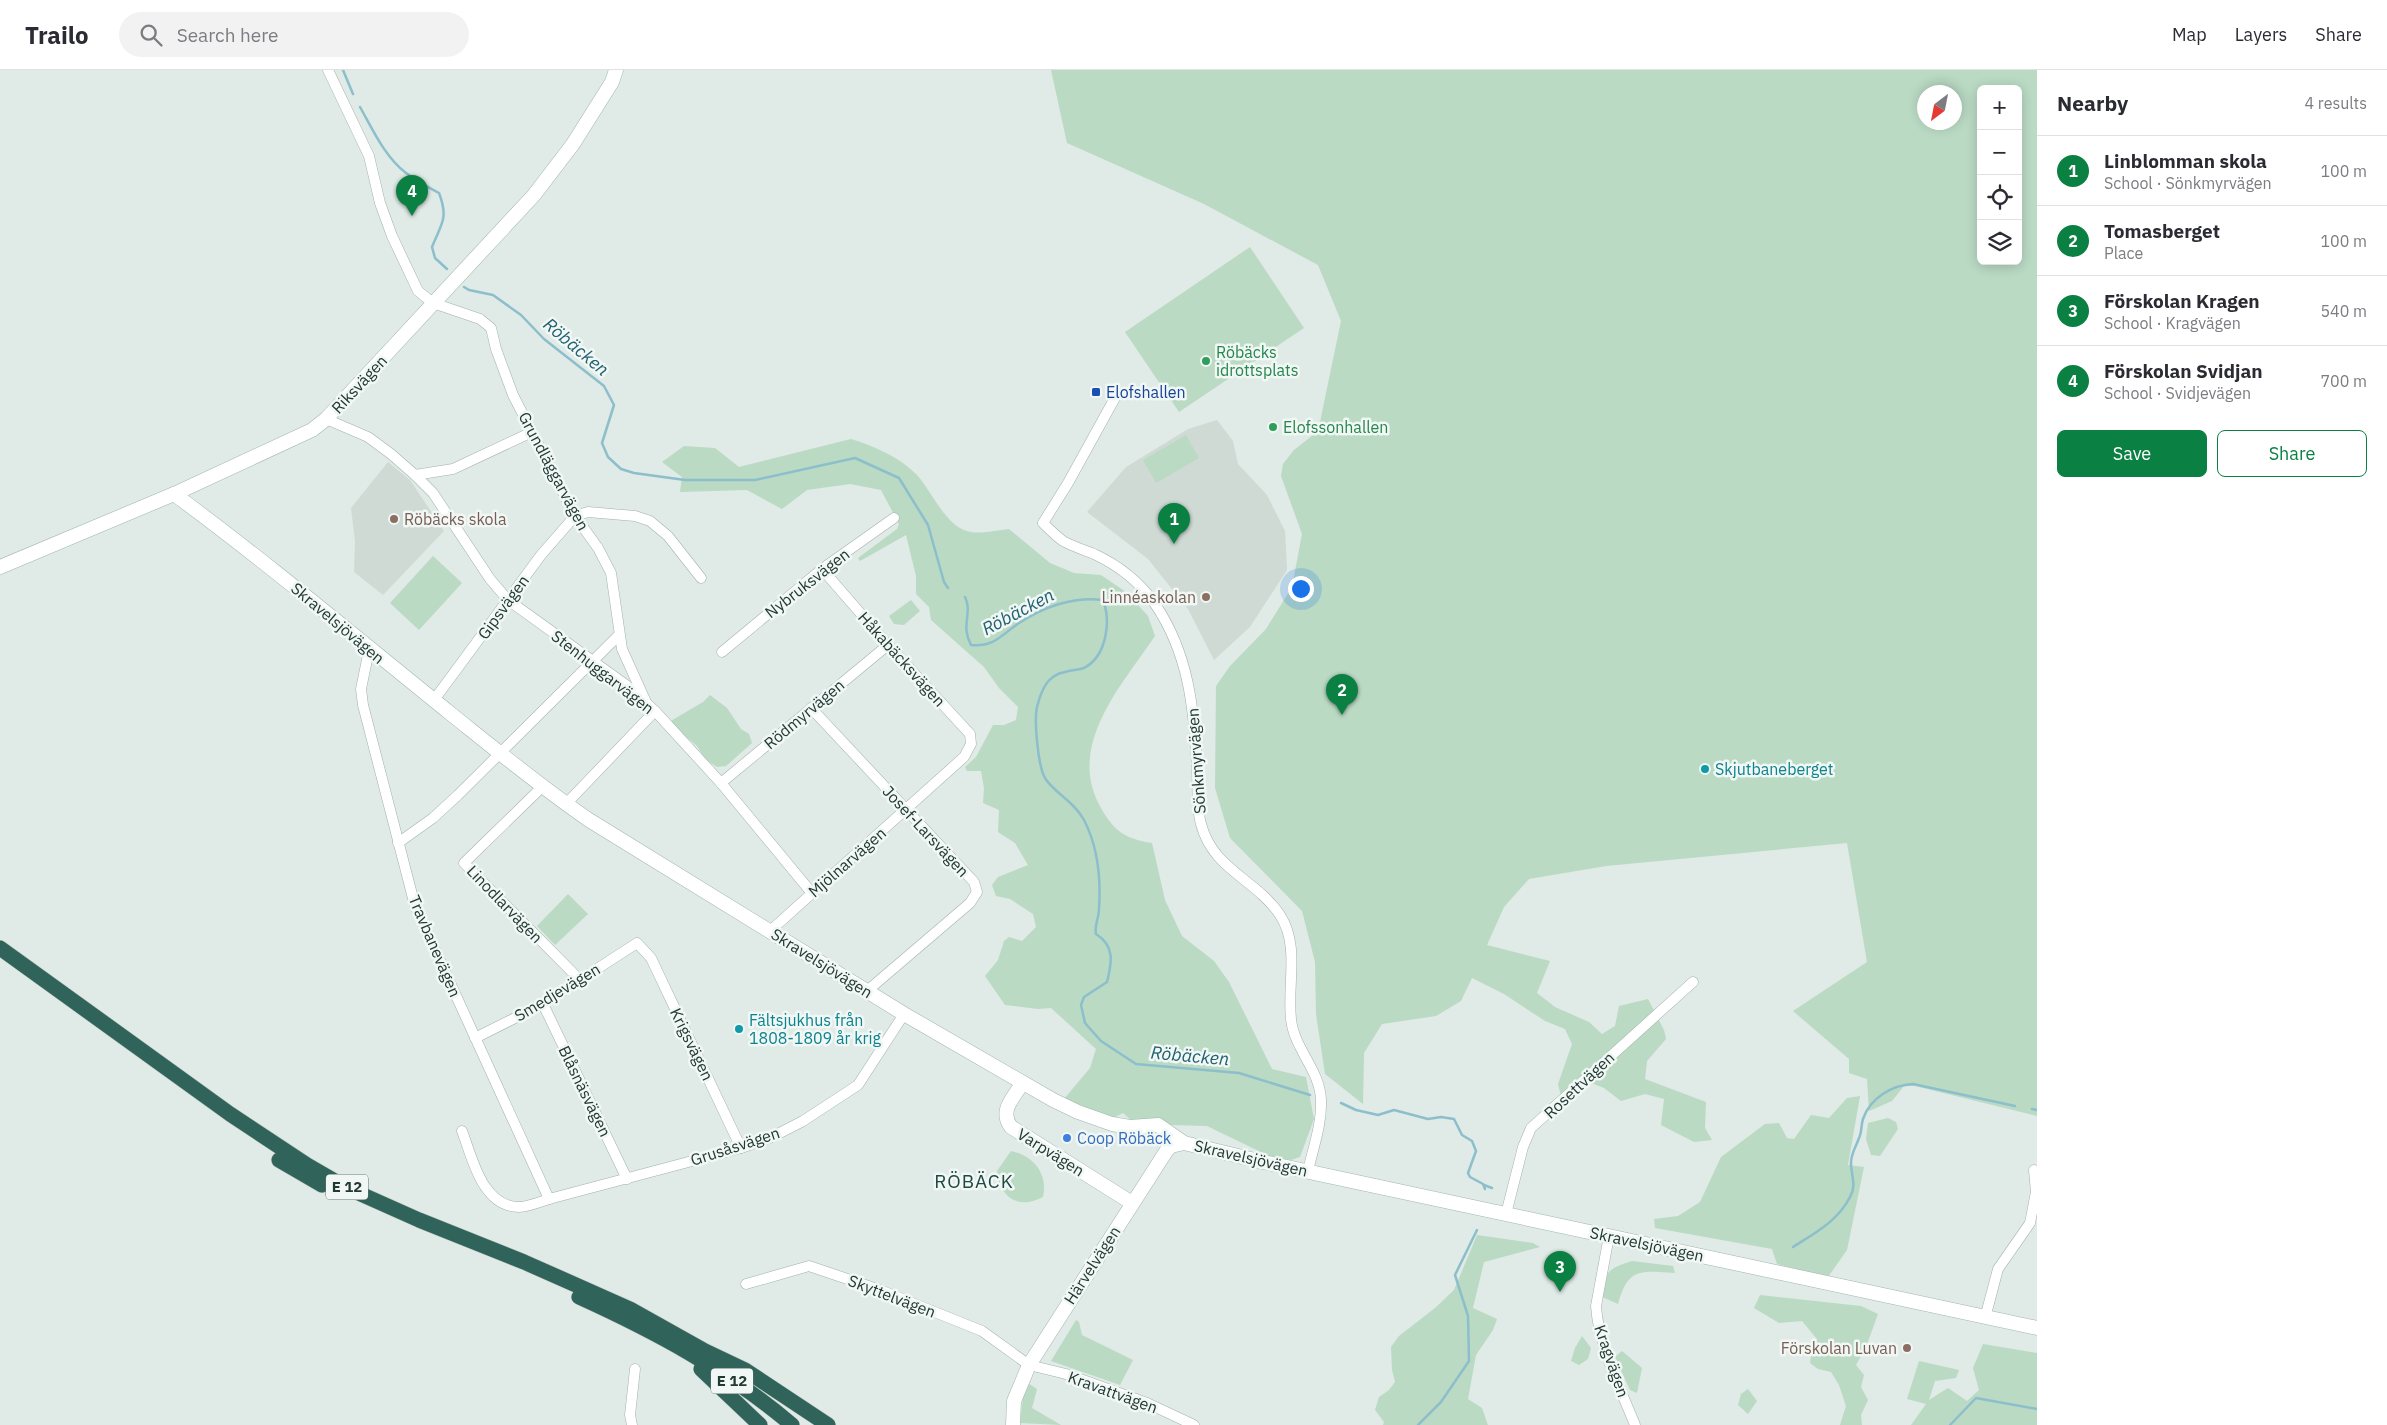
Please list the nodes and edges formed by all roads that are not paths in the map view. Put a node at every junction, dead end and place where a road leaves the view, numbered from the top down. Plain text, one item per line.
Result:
1 (328, 70) edge
2 (616, 70) edge
3 (433, 303) junction
4 (1116, 396) dead end
5 (326, 419) junction
6 (532, 432) junction
7 (415, 475) junction
8 (174, 494) junction
9 (575, 516) junction
10 (894, 518) dead end
11 (0, 566) edge
12 (822, 569) junction
13 (702, 578) dead end
14 (508, 600) junction
15 (619, 635) junction
16 (888, 645) junction
17 (369, 650) junction
18 (722, 652) dead end
19 (592, 661) junction
20 (434, 700) junction
21 (646, 702) junction
22 (811, 708) junction
23 (655, 711) junction
24 (968, 752) joint
25 (500, 754) junction
26 (721, 783) junction
27 (542, 787) junction
28 (566, 804) junction
29 (907, 810) junction
30 (398, 843) junction
31 (811, 892) junction
32 (770, 931) junction
33 (637, 943) joint
34 (0, 948) edge
35 (0, 959) edge
36 (579, 980) junction
37 (1693, 982) dead end
38 (867, 991) junction
39 (543, 1004) junction
40 (904, 1014) junction
41 (475, 1038) junction
42 (1022, 1084) junction
43 (462, 1131) dead end
44 (1184, 1143) junction
45 (741, 1148) junction
46 (2034, 1170) dead end
47 (1308, 1171) junction
48 (627, 1178) junction
49 (549, 1199) junction
50 (1132, 1203) junction
51 (1506, 1214) junction
52 (1609, 1236) junction
53 (746, 1284) dead end
54 (1986, 1318) junction
55 (2037, 1328) edge
56 (669, 1343) junction
57 (705, 1351) junction
58 (1029, 1365) junction
59 (635, 1370) dead end
60 (632, 1425) edge
61 (760, 1425) edge
62 (792, 1425) edge
63 (803, 1425) edge
64 (828, 1425) edge
65 (1013, 1425) edge
66 (1194, 1425) edge
67 (1635, 1425) edge

1 - 3 street
2 - 3 street, Riksvägen
3 - 5 street, Riksvägen
3 - 6 street, Grundläggarvägen
4 - 47 street, Sönkmyrvägen
5 - 7 street, Stenhuggarvägen
5 - 8 street, Riksvägen
6 - 7 street
6 - 9 street, Grundläggarvägen
7 - 14 street, Stenhuggarvägen
8 - 11 street, Riksvägen
8 - 17 street, Skravelsjövägen
9 - 13 street
9 - 14 street, Gipsvägen
9 - 15 street, Grundläggarvägen
10 - 12 street, Nybruksvägen
12 - 16 street, Håkabäcksvägen
12 - 18 street, Nybruksvägen
14 - 19 street, Stenhuggarvägen
14 - 20 street, Gipsvägen
15 - 19 street
15 - 21 street, Grundläggarvägen
16 - 22 street, Rödmyrvägen
16 - 24 street, Håkabäcksvägen
17 - 20 street, Skravelsjövägen
17 - 30 street, Travbanevägen
19 - 21 street, Stenhuggarvägen
19 - 25 street
20 - 25 street, Skravelsjövägen
21 - 23 street, Stenhuggarvägen
22 - 26 street, Rödmyrvägen
22 - 29 street, Josef-Larsvägen
23 - 26 street, Stenhuggarvägen
23 - 28 street
24 - 29 street, Mjölnarvägen
25 - 27 street, Skravelsjövägen
25 - 30 street
26 - 31 street, Stenhuggarvägen
27 - 28 street, Skravelsjövägen
27 - 36 street, Linodlarvägen
28 - 32 street, Skravelsjövägen
29 - 31 street, Mjölnarvägen
29 - 38 street, Josef-Larsvägen
30 - 41 street, Travbanevägen
31 - 32 street, Mjölnarvägen
32 - 38 street, Skravelsjövägen
33 - 36 street, Smedjevägen
33 - 45 street, Krigsvägen
34 - 57 highway, E 12
35 - 56 highway, E 12
36 - 39 street, Smedjevägen
37 - 51 street, Rosettvägen
38 - 40 street, Skravelsjövägen
39 - 41 street, Smedjevägen
39 - 48 street, Blåsnäsvägen
40 - 42 street, Skravelsjövägen
40 - 45 street, Grusåsvägen
41 - 49 street, Travbanevägen
42 - 44 street, Skravelsjövägen
42 - 50 street, Varpvägen
43 - 49 street, Grusåsvägen
44 - 47 street, Skravelsjövägen
44 - 50 street, Härvelvägen
45 - 48 street, Grusåsvägen
46 - 54 street
47 - 51 street, Skravelsjövägen
48 - 49 street, Grusåsvägen
50 - 58 street, Härvelvägen
51 - 52 street, Skravelsjövägen
52 - 54 street, Skravelsjövägen
52 - 67 street, Kragvägen
53 - 58 street, Skyttelvägen
54 - 55 street, Skravelsjövägen
56 - 61 highway
56 - 62 highway, E 12
57 - 63 highway, E 12
57 - 64 highway
58 - 65 street, Härvelvägen
58 - 66 street, Kravattvägen
59 - 60 street

